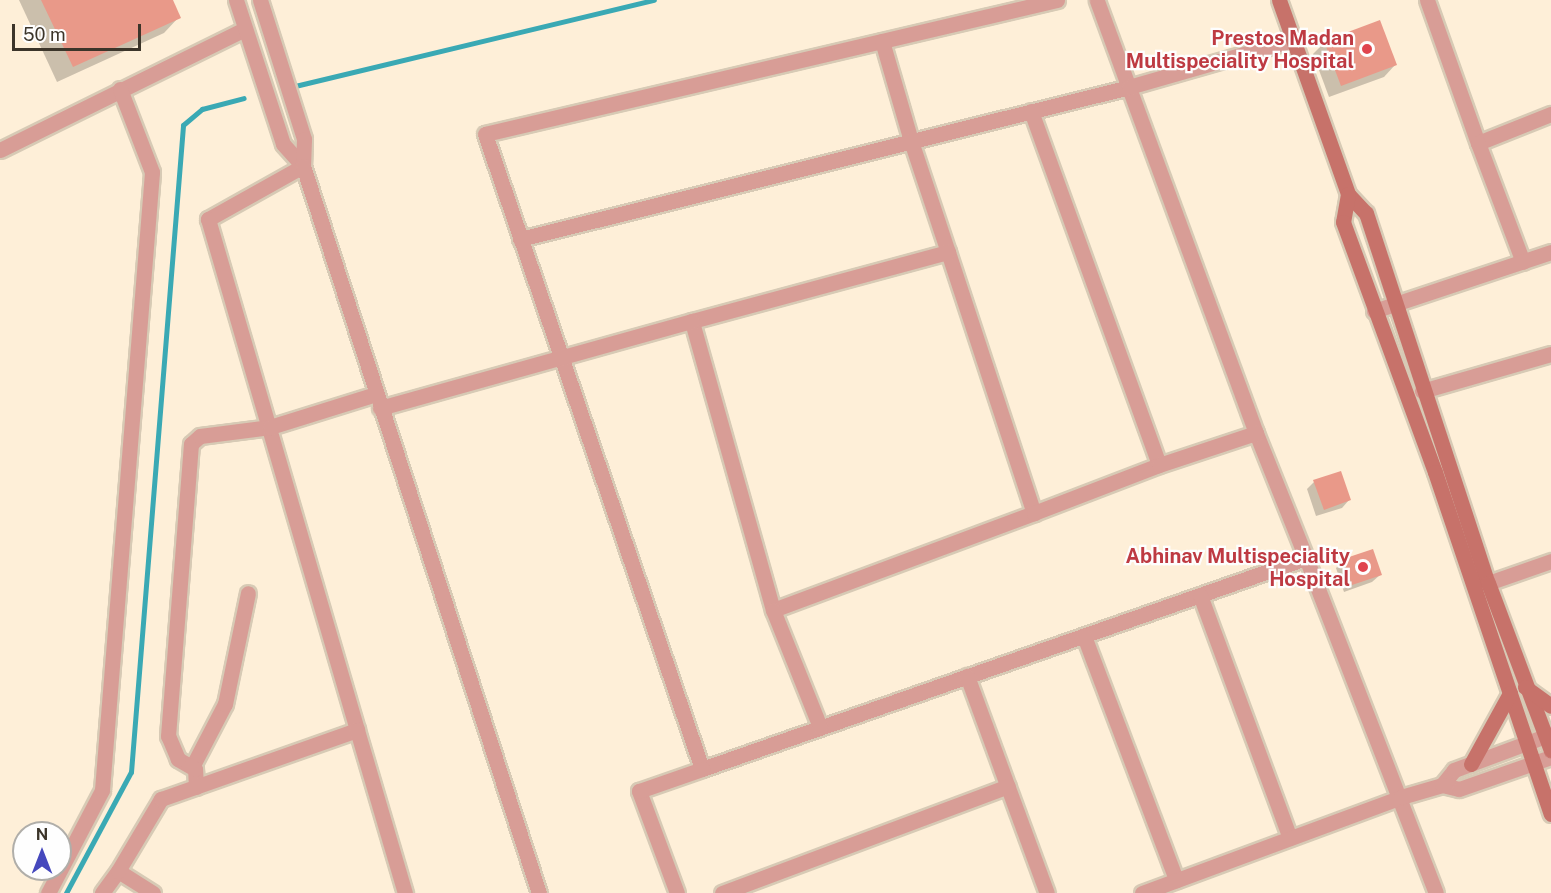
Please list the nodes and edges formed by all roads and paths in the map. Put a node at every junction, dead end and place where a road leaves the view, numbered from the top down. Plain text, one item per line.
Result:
1 (236, 0) edge
2 (260, 0) edge
3 (1057, 0) edge
4 (1097, 0) edge
5 (1279, 0) edge
6 (1427, 0) edge
7 (245, 28) junction
8 (1293, 40) junction
9 (882, 41) junction
10 (1129, 87) junction
11 (120, 88) junction
12 (1031, 111) junction
13 (1551, 114) edge
14 (911, 141) junction
15 (1478, 143) junction
16 (0, 150) edge
17 (303, 166) junction
18 (1348, 194) junction
19 (520, 239) junction
20 (948, 252) junction
21 (1551, 252) edge
22 (1523, 262) junction
23 (1394, 304) junction
24 (1374, 311) junction
25 (692, 321) junction
26 (1551, 354) edge
27 (561, 358) junction
28 (1422, 391) junction
29 (378, 401) junction
30 (270, 427) junction
31 (1256, 433) junction
32 (1159, 465) junction
33 (1034, 513) junction
34 (1306, 558) junction
35 (1551, 561) edge
36 (1488, 584) junction
37 (248, 592) dead end
38 (1200, 595) junction
39 (773, 610) junction
40 (1084, 636) junction
41 (968, 676) junction
42 (1525, 687) junction
43 (1510, 693) junction
44 (1551, 706) edge
45 (820, 727) junction
46 (357, 730) junction
47 (1547, 735) edge
48 (1527, 742) junction
49 (1551, 751) edge
50 (1551, 757) edge
51 (1534, 763) junction
52 (1472, 764) junction
53 (192, 767) junction
54 (702, 770) junction
55 (1442, 784) junction
56 (1008, 786) junction
57 (196, 787) junction
58 (1401, 796) junction
59 (1551, 814) edge
60 (1290, 838) junction
61 (118, 871) junction
62 (1176, 880) junction
63 (48, 893) edge
64 (102, 893) edge
65 (153, 893) edge
66 (405, 893) edge
67 (539, 893) edge
68 (677, 893) edge
69 (722, 893) edge
70 (1047, 893) edge
71 (1142, 893) edge
72 (1436, 893) edge

1 - 7 street
2 - 17 street
3 - 9 street
4 - 10 street
5 - 8 main road
6 - 15 street
7 - 11 street
7 - 17 street
8 - 10 street
8 - 18 main road
9 - 14 street
9 - 19 street
10 - 12 street
10 - 31 street
11 - 16 street
11 - 63 street
12 - 14 street
12 - 32 street
13 - 15 street
14 - 19 street
14 - 20 street
15 - 22 street
17 - 29 street
17 - 30 street
18 - 23 main road
18 - 24 main road
19 - 27 street
20 - 25 street
20 - 33 street
21 - 22 street
22 - 23 street
23 - 24 street
23 - 28 main road
24 - 43 main road
25 - 27 street
25 - 39 street
26 - 28 street
27 - 29 street
27 - 54 street
28 - 36 main road
29 - 30 street
29 - 67 street
30 - 46 street
30 - 53 street
31 - 32 street
31 - 34 street
32 - 33 street
33 - 39 street
34 - 38 street
34 - 58 street
35 - 36 street
36 - 42 main road
37 - 53 street
38 - 40 street
38 - 60 street
39 - 45 street
40 - 41 street
40 - 62 street
41 - 45 street
41 - 56 street
42 - 44 main road
42 - 47 main road
43 - 48 main road
43 - 52 main road
45 - 54 street
46 - 57 street
46 - 66 street
47 - 48 street
47 - 49 main road
48 - 51 main road
48 - 52 street
50 - 51 street
51 - 55 street
51 - 59 main road
52 - 55 street
53 - 57 street
54 - 68 street
55 - 58 street
56 - 69 street
56 - 70 street
57 - 61 street
58 - 60 street
58 - 72 street
60 - 62 street
61 - 64 street
61 - 65 street
62 - 71 street

